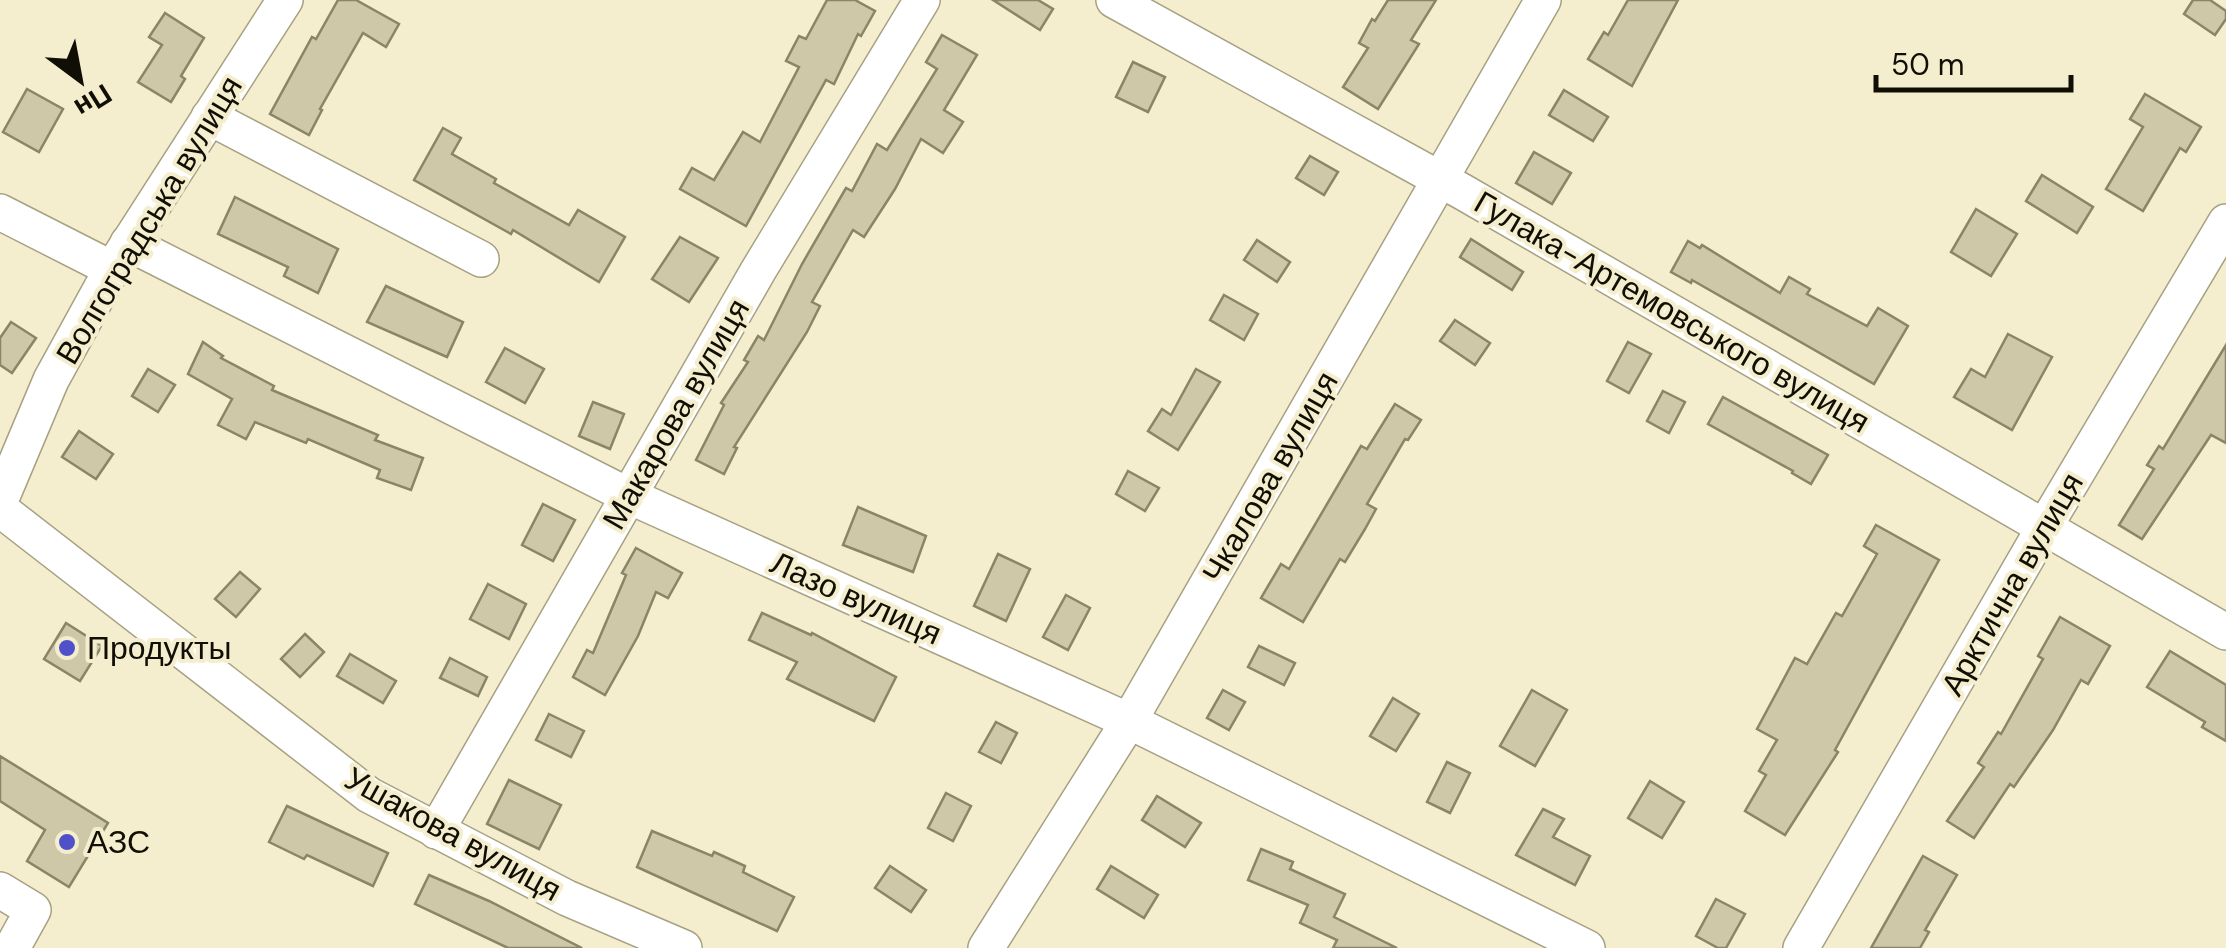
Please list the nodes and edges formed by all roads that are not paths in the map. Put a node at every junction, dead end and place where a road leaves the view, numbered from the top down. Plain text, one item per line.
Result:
1 (285, 0) edge
2 (922, 0) edge
3 (1114, 0) edge
4 (1543, 0) edge
5 (209, 117) junction
6 (1441, 180) junction
7 (0, 212) edge
8 (2226, 222) edge
9 (120, 256) junction
10 (481, 259) dead end
11 (629, 496) junction
12 (0, 501) edge
13 (0, 509) edge
14 (2044, 526) junction
15 (2226, 632) edge
16 (1129, 721) junction
17 (436, 831) junction
18 (0, 890) edge
19 (12, 948) edge
20 (684, 948) edge
21 (986, 948) edge
22 (1587, 948) edge
23 (1801, 948) edge

1 - 5 street, Волгоградська вулиця
2 - 11 street, Макарова вулиця
3 - 6 street, Гулака-Артемовського вулиця
4 - 6 street, Чкалова вулиця
5 - 9 street, Волгоградська вулиця
5 - 10 street
6 - 14 street, Гулака-Артемовського вулиця
6 - 16 street, Чкалова вулиця
7 - 9 street, Лазо вулиця
8 - 14 street, Арктична вулиця
9 - 11 street, Лазо вулиця
9 - 12 street, Волгоградська вулиця
11 - 16 street, Лазо вулиця
11 - 17 street, Макарова вулиця
13 - 17 street, Ушакова вулиця
14 - 15 street, Гулака-Артемовського вулиця
14 - 23 street, Арктична вулиця
16 - 21 street, Чкалова вулиця
16 - 22 street, Лазо вулиця
17 - 20 street, Ушакова вулиця
18 - 19 street

